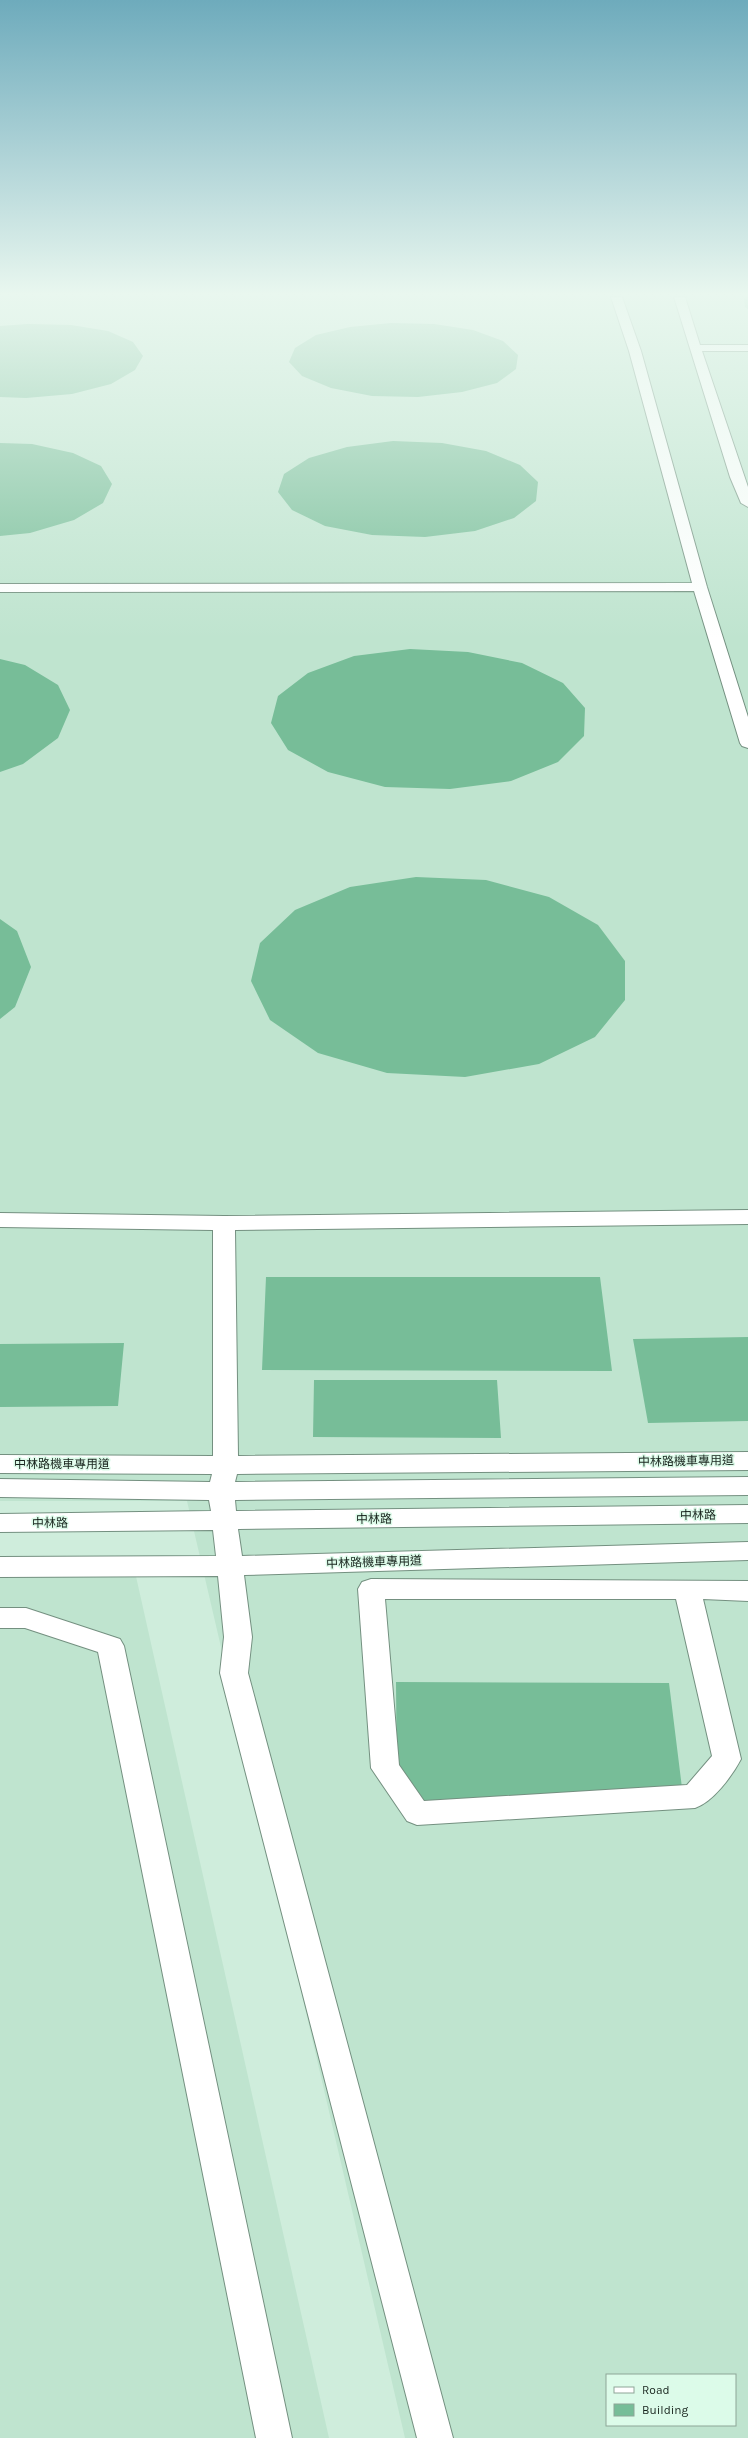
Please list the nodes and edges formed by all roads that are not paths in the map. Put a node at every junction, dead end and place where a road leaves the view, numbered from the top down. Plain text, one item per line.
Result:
1 (651, 411) edge
2 (716, 411) edge
3 (748, 503) edge
4 (700, 587) junction
5 (0, 588) edge
6 (748, 743) edge
7 (748, 1217) edge
8 (0, 1220) edge
9 (224, 1223) junction
10 (748, 1461) edge
11 (0, 1464) edge
12 (226, 1465) junction
13 (748, 1486) edge
14 (0, 1488) edge
15 (224, 1506) junction
16 (748, 1514) edge
17 (0, 1524) edge
18 (748, 1551) edge
19 (231, 1566) junction
20 (0, 1567) edge
21 (688, 1589) junction
22 (748, 1591) edge
23 (0, 1618) edge
24 (274, 2438) edge
25 (435, 2438) edge

1 - 4 street
2 - 3 street
4 - 5 street
4 - 6 street
7 - 9 street
8 - 9 street
9 - 12 street
10 - 12 street, 中林路機車專用道
11 - 12 street, 中林路機車專用道
12 - 15 street
13 - 15 street
14 - 15 street
15 - 16 street, 中林路
15 - 17 street, 中林路
15 - 19 street
18 - 19 street, 中林路機車專用道
19 - 20 street, 中林路機車專用道
19 - 25 street
21 - 21 street
21 - 22 street
23 - 24 street

